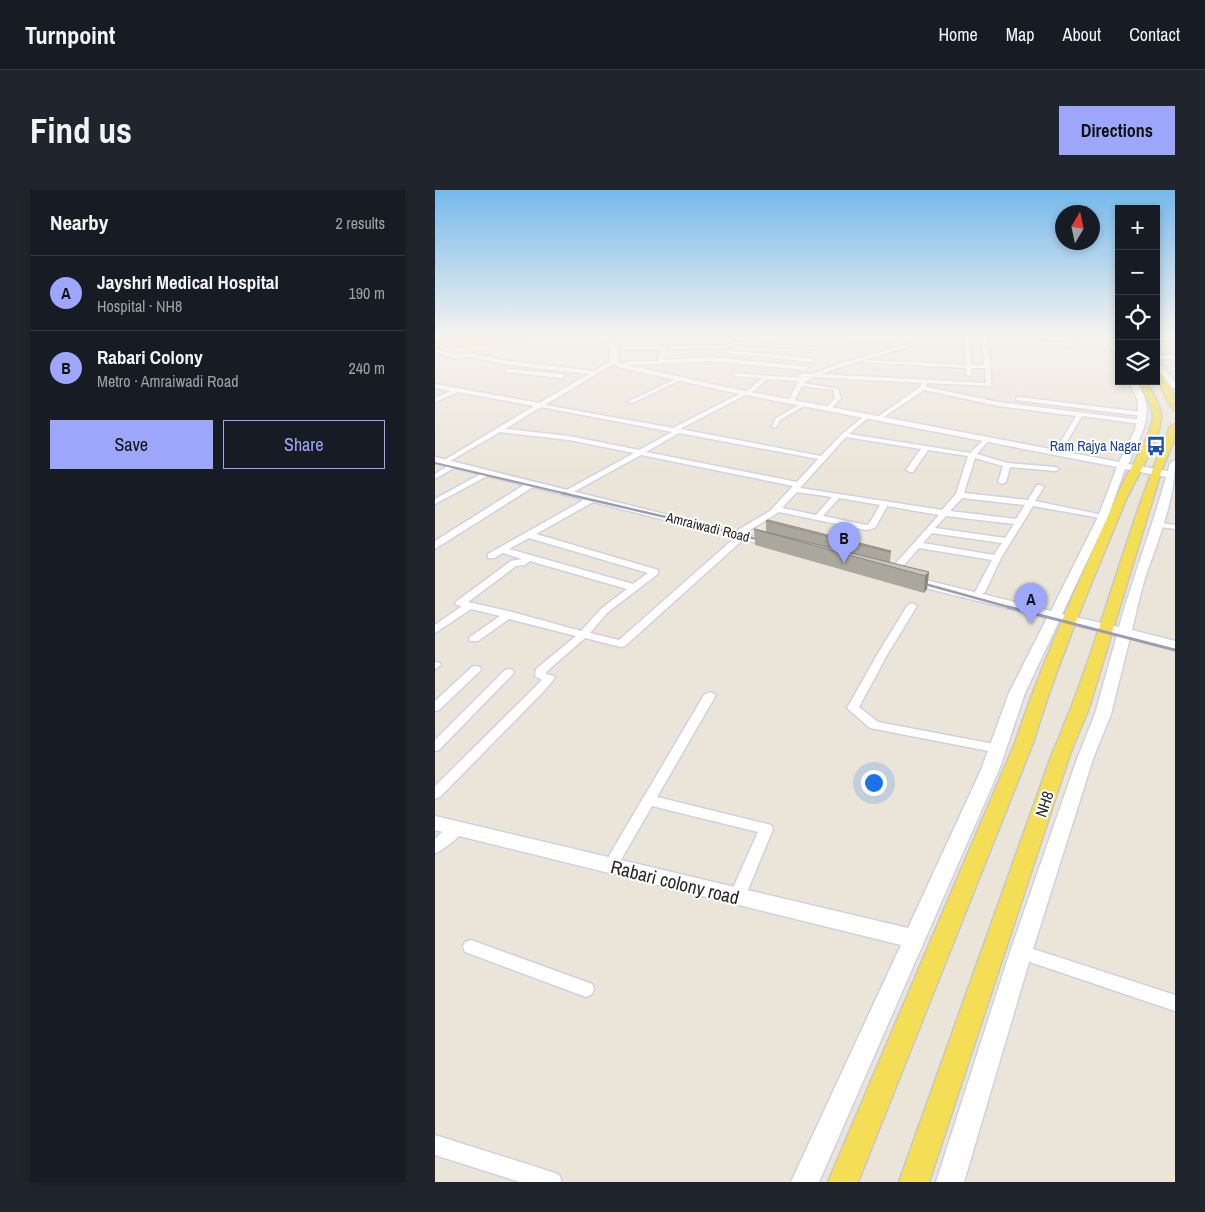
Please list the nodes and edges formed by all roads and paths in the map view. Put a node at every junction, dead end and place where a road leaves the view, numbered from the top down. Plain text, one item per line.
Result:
1 (580, 381) edge
2 (675, 381) edge
3 (692, 381) edge
4 (760, 381) edge
5 (800, 381) edge
6 (806, 381) edge
7 (878, 381) edge
8 (989, 381) edge
9 (1163, 381) edge
10 (970, 383) joint
11 (924, 385) junction
12 (1135, 385) edge
13 (1143, 385) edge
14 (435, 386) edge
15 (457, 390) junction
16 (746, 392) junction
17 (1013, 398) dead end
18 (435, 400) edge
19 (791, 401) junction
20 (630, 402) dead end
21 (804, 404) junction
22 (540, 407) junction
23 (1175, 407) edge
24 (828, 409) junction
25 (1080, 415) junction
26 (867, 416) junction
27 (879, 418) junction
28 (1142, 418) junction
29 (774, 426) dead end
30 (1175, 427) edge
31 (500, 430) junction
32 (676, 431) junction
33 (844, 435) junction
34 (987, 439) junction
35 (925, 449) junction
36 (640, 452) junction
37 (1057, 453) junction
38 (972, 455) junction
39 (435, 457) edge
40 (823, 458) junction
41 (435, 460) edge
42 (451, 462) junction
43 (1007, 465) junction
44 (1129, 466) junction
45 (1055, 469) dead end
46 (910, 470) dead end
47 (1169, 472) edge
48 (489, 473) junction
49 (435, 477) edge
50 (1002, 482) dead end
51 (532, 484) junction
52 (797, 487) junction
53 (1040, 487) dead end
54 (572, 491) junction
55 (960, 495) junction
56 (837, 496) junction
57 (592, 498) junction
58 (435, 502) edge
59 (1031, 503) junction
60 (885, 504) junction
61 (777, 509) junction
62 (944, 513) junction
63 (819, 516) junction
64 (1103, 517) junction
65 (1019, 522) junction
66 (1167, 526) edge
67 (929, 530) junction
68 (742, 534) junction
69 (529, 535) junction
70 (1008, 541) junction
71 (785, 545) edge
72 (917, 545) junction
73 (435, 546) edge
74 (502, 550) junction
75 (491, 556) dead end
76 (531, 557) junction
77 (997, 558) junction
78 (885, 570) joint
79 (635, 588) junction
80 (980, 595) junction
81 (470, 606) junction
82 (911, 606) dead end
83 (509, 614) junction
84 (1063, 619) junction
85 (1116, 629) junction
86 (435, 630) edge
87 (584, 634) junction
88 (474, 639) dead end
89 (1175, 640) edge
90 (1175, 645) edge
91 (476, 669) dead end
92 (509, 672) dead end
93 (711, 695) dead end
94 (435, 707) edge
95 (435, 747) edge
96 (999, 749) junction
97 (435, 794) edge
98 (648, 800) junction
99 (435, 822) edge
100 (458, 829) junction
101 (435, 848) edge
102 (610, 866) junction
103 (737, 897) junction
104 (915, 939) junction
105 (471, 947) dead end
106 (1021, 952) junction
107 (586, 989) dead end
108 (1175, 1003) edge
109 (435, 1145) edge
110 (552, 1182) edge
111 (805, 1182) edge
112 (843, 1182) edge
113 (914, 1182) edge
114 (950, 1182) edge

1 - 22 street
2 - 20 street
3 - 16 street
4 - 16 street
5 - 19 street
6 - 24 street
7 - 11 street
8 - 10 street
9 - 23 main road
10 - 11 street
11 - 25 street
11 - 27 street
12 - 28 street
13 - 44 main road
14 - 15 street
15 - 18 street
15 - 22 street
16 - 19 street
16 - 32 street
17 - 28 street
19 - 21 street
21 - 24 street
21 - 29 street
22 - 31 street
22 - 32 street
24 - 26 street
25 - 28 street
25 - 37 street
26 - 27 street
26 - 33 street
27 - 34 street
28 - 44 street
30 - 47 main road, NH8
31 - 36 street
31 - 42 street
32 - 36 street
32 - 40 street
33 - 35 street
33 - 40 street
34 - 37 street
34 - 38 street
35 - 38 street
35 - 46 street
36 - 52 street
36 - 54 street
37 - 44 street
38 - 43 street
38 - 55 street
39 - 42 street
40 - 52 street
41 - 42 street, Amraiwadi Road
42 - 48 street, Amraiwadi Road
42 - 49 street
42 - 54 street
43 - 45 street
43 - 50 street
44 - 47 street
44 - 64 street
44 - 84 main road
47 - 66 street
47 - 85 main road, NH8
48 - 51 street, Amraiwadi Road
48 - 58 street
51 - 54 street, Amraiwadi Road
51 - 73 street
52 - 56 street
52 - 61 street
53 - 59 street
54 - 57 street, Amraiwadi Road
54 - 68 street
55 - 59 street
55 - 62 street
56 - 60 street
56 - 63 street
57 - 68 street, Amraiwadi Road
57 - 69 street
59 - 64 street
59 - 65 street
60 - 62 street
60 - 63 street
61 - 63 street
61 - 68 street
62 - 65 street
62 - 67 street
64 - 84 street
65 - 70 street
66 - 85 street
67 - 70 street
67 - 72 street
68 - 71 street
68 - 87 street
69 - 74 street
69 - 79 street
70 - 77 street
72 - 77 street
72 - 78 street
74 - 75 street
74 - 76 street
76 - 79 street
76 - 81 street
77 - 80 street
78 - 80 street
79 - 87 street
80 - 84 street
81 - 83 street
81 - 86 street
82 - 96 street
83 - 87 street
83 - 88 street
84 - 85 street
84 - 96 street
84 - 112 main road
85 - 89 street
85 - 90 street
85 - 106 street
85 - 113 main road, NH8
87 - 97 street
91 - 94 street
92 - 95 street
93 - 98 street
96 - 104 street
98 - 102 street
98 - 103 street
99 - 100 street, Rabari colony road
100 - 101 street
100 - 102 street, Rabari colony road
102 - 103 street, Rabari colony road
103 - 104 street, Rabari colony road
104 - 111 street
105 - 107 street
106 - 108 street
106 - 114 street
109 - 110 street

